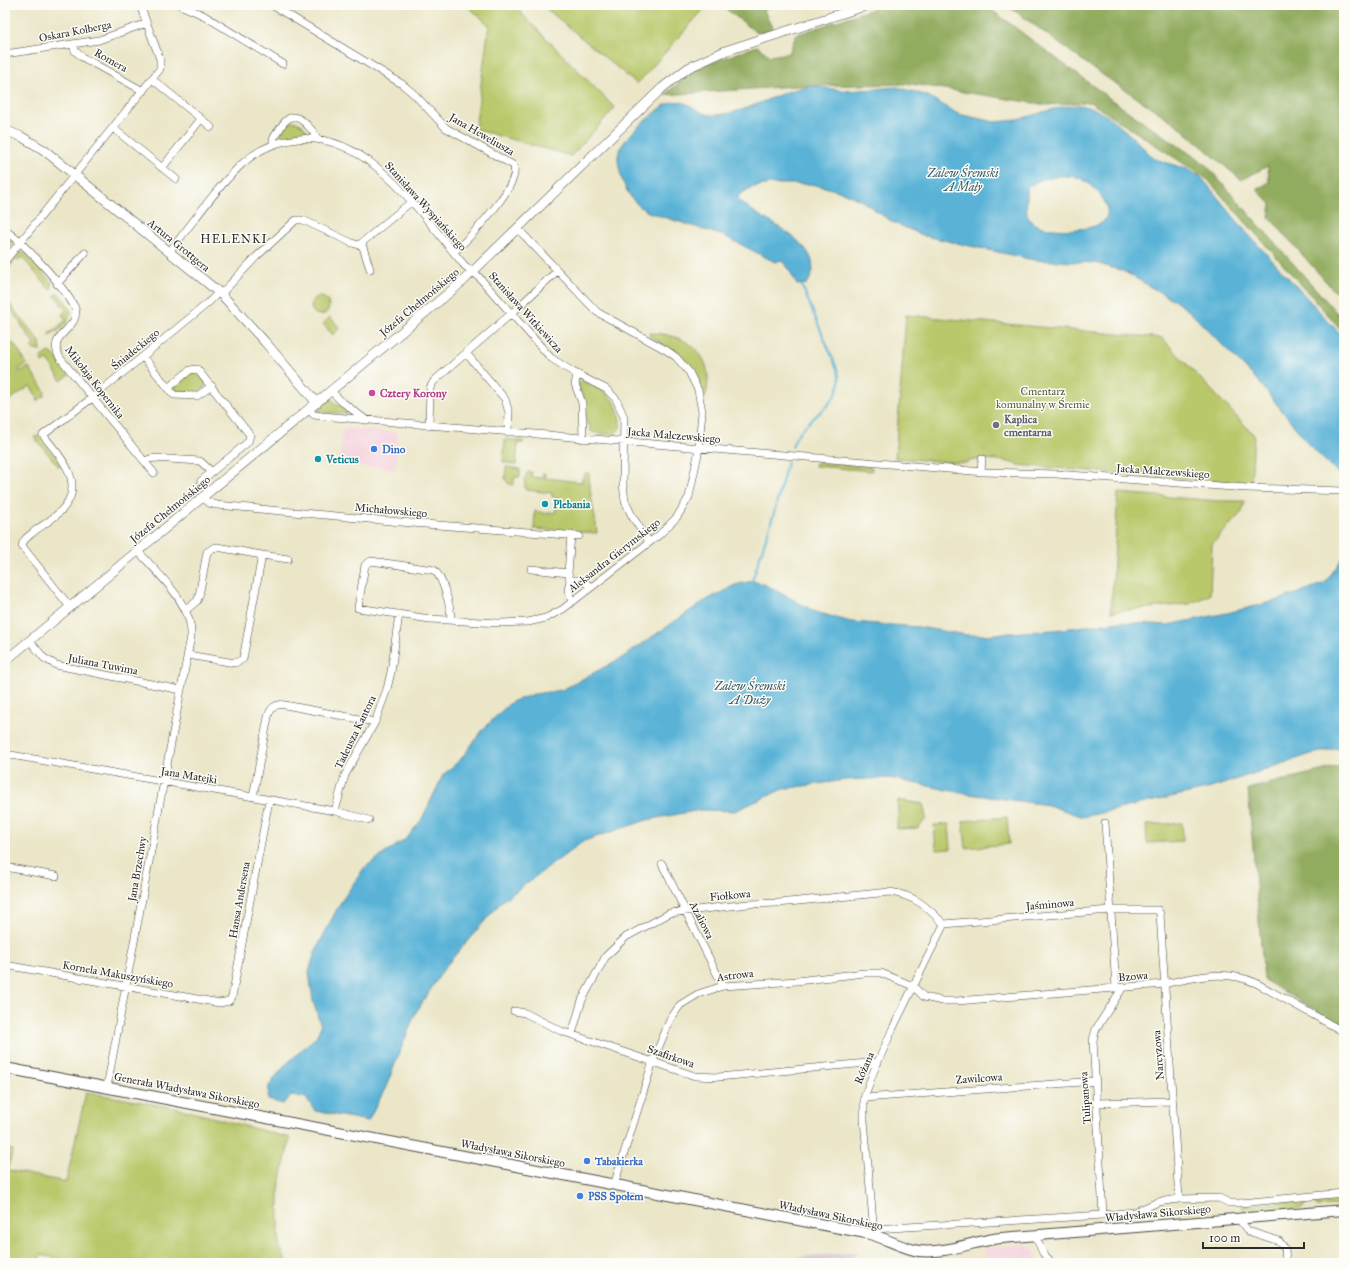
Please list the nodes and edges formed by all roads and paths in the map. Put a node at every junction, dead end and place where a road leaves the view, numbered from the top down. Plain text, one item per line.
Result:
1 (180, 5) edge
2 (272, 5) edge
3 (868, 5) edge
4 (142, 6) edge
5 (147, 23) junction
6 (73, 44) junction
7 (5, 54) edge
8 (283, 64) dead end
9 (152, 79) junction
10 (143, 91) junction
11 (201, 119) junction
12 (211, 127) dead end
13 (113, 128) junction
14 (5, 130) edge
15 (317, 139) junction
16 (273, 144) junction
17 (162, 168) junction
18 (74, 175) junction
19 (176, 179) dead end
20 (411, 202) junction
21 (518, 229) junction
22 (5, 230) edge
23 (20, 242) junction
24 (362, 244) junction
25 (169, 252) junction
26 (454, 252) junction
27 (85, 253) dead end
28 (5, 261) edge
29 (370, 269) dead end
30 (557, 271) junction
31 (473, 272) junction
32 (57, 284) junction
33 (220, 293) junction
34 (512, 313) junction
35 (466, 353) junction
36 (142, 357) junction
37 (577, 375) junction
38 (212, 386) junction
39 (168, 388) junction
40 (331, 391) junction
41 (92, 398) junction
42 (317, 403) junction
43 (309, 410) junction
44 (366, 420) junction
45 (429, 426) junction
46 (508, 432) junction
47 (583, 439) junction
48 (623, 442) junction
49 (699, 448) junction
50 (982, 459) dead end
51 (144, 461) junction
52 (212, 472) junction
53 (981, 472) junction
54 (154, 473) dead end
55 (201, 481) dead end
56 (1344, 491) edge
57 (203, 498) junction
58 (649, 542) junction
59 (138, 551) junction
60 (262, 555) junction
61 (288, 559) dead end
62 (531, 570) dead end
63 (569, 577) junction
64 (591, 588) junction
65 (572, 602) junction
66 (70, 607) junction
67 (186, 610) junction
68 (399, 614) junction
69 (451, 620) junction
70 (30, 641) junction
71 (188, 655) junction
72 (5, 661) edge
73 (181, 690) junction
74 (375, 722) junction
75 (5, 754) edge
76 (164, 782) junction
77 (252, 797) junction
78 (269, 800) junction
79 (335, 811) junction
80 (369, 820) dead end
81 (1105, 823) dead end
82 (662, 864) dead end
83 (5, 867) edge
84 (56, 876) dead end
85 (1110, 910) junction
86 (1158, 910) joint
87 (686, 911) junction
88 (944, 924) junction
89 (5, 965) edge
90 (1164, 984) junction
91 (723, 986) junction
92 (914, 986) junction
93 (126, 987) junction
94 (1120, 988) junction
95 (227, 1002) joint
96 (514, 1011) dead end
97 (1344, 1032) edge
98 (572, 1034) junction
99 (652, 1061) junction
100 (878, 1062) junction
101 (5, 1068) edge
102 (1096, 1081) junction
103 (108, 1087) junction
104 (864, 1098) junction
105 (1172, 1101) junction
106 (1096, 1103) junction
107 (364, 1137) joint
108 (614, 1184) junction
109 (1344, 1193) edge
110 (1179, 1199) junction
111 (1344, 1210) edge
112 (1103, 1215) junction
113 (1238, 1218) junction
114 (874, 1232) junction
115 (1035, 1235) junction
116 (1052, 1263) edge
117 (1286, 1263) edge

1 - 8 street
2 - 26 street, Jana Heweliusza
3 - 21 street, Józefa Chełmońskiego
4 - 5 street
5 - 6 street, Oskara Kolberga
5 - 9 street
6 - 7 street, Oskara Kolberga
6 - 10 street, Romera
9 - 10 street
9 - 11 street
10 - 13 street
11 - 12 street
11 - 17 street
13 - 17 street
13 - 18 street
14 - 18 street, Artura Grottgera
15 - 16 street, Stanisława Wyspiańskiego
15 - 16 street
15 - 20 street, Stanisława Wyspiańskiego
16 - 25 street, Stanisława Wyspiańskiego
17 - 19 street
18 - 23 street
18 - 25 street, Artura Grottgera
20 - 24 street
20 - 26 street, Stanisława Wyspiańskiego
21 - 30 street, Aleksandra Gierymskiego
21 - 31 street, Józefa Chełmońskiego
22 - 23 street, Mikołaja Kopernika
23 - 28 street
23 - 32 street, Mikołaja Kopernika
24 - 29 street
24 - 33 street, Śniadeckiego
25 - 33 street, Artura Grottgera
26 - 31 street, Stanisława Wyspiańskiego
27 - 32 street
30 - 34 street
30 - 49 street, Aleksandra Gierymskiego
31 - 34 street, Stanisława Witkiewicza
31 - 40 street, Józefa Chełmońskiego
32 - 41 street, Mikołaja Kopernika
33 - 36 street, Śniadeckiego
33 - 42 street, Artura Grottgera
34 - 35 street
34 - 37 street, Stanisława Witkiewicza
35 - 45 street
35 - 46 street
36 - 39 street
36 - 41 street, Śniadeckiego
37 - 47 street
37 - 48 street, Stanisława Witkiewicza
38 - 39 street
38 - 39 street
38 - 52 street
40 - 42 street, Józefa Chełmońskiego
40 - 44 street
41 - 51 street, Mikołaja Kopernika
41 - 66 street, Śniadeckiego
42 - 43 street, Józefa Chełmońskiego
43 - 44 street, Jacka Malczewskiego
43 - 57 street, Józefa Chełmońskiego
44 - 45 street, Jacka Malczewskiego
45 - 46 street, Jacka Malczewskiego
46 - 47 street, Jacka Malczewskiego
47 - 48 street, Jacka Malczewskiego
48 - 49 street, Jacka Malczewskiego
48 - 58 street, Stanisława Witkiewicza
49 - 53 street, Jacka Malczewskiego
49 - 58 street, Aleksandra Gierymskiego
50 - 53 street
51 - 52 street
51 - 54 street, Mikołaja Kopernika
52 - 55 street
53 - 56 street, Jacka Malczewskiego
57 - 59 street, Józefa Chełmońskiego
57 - 63 street, Michałowskiego
58 - 64 street, Aleksandra Gierymskiego
59 - 66 street, Józefa Chełmońskiego
59 - 67 street, Jana Brzechwy
60 - 61 street
60 - 67 street
60 - 71 street
62 - 63 street
63 - 64 street
63 - 65 street
64 - 65 street, Aleksandra Gierymskiego
65 - 69 street, Aleksandra Gierymskiego
66 - 70 street, Józefa Chełmońskiego
67 - 71 street, Jana Brzechwy
68 - 69 street, Aleksandra Gierymskiego
68 - 69 street, Aleksandra Gierymskiego
68 - 74 street, Tadeusza Kantora
70 - 72 street, Józefa Chełmońskiego
70 - 73 street, Juliana Tuwima
71 - 73 street, Jana Brzechwy
73 - 76 street, Jana Brzechwy
74 - 77 street
74 - 79 street, Tadeusza Kantora
75 - 76 street, Jana Matejki
76 - 77 street, Jana Matejki
76 - 93 street, Jana Brzechwy
77 - 78 street, Jana Matejki
78 - 79 street, Jana Matejki
78 - 95 street, Hansa Andersena
79 - 80 street, Jana Matejki
81 - 85 street
82 - 87 street, Azaliowa
83 - 84 street
85 - 86 street, Jaśminowa
85 - 88 street, Jaśminowa
85 - 94 street
86 - 90 street, Narcyzowa
87 - 88 street, Fiołkowa
87 - 91 street, Azaliowa
87 - 98 street, Fiołkowa
88 - 92 street, Różana
89 - 93 street, Kornela Makuszyńskiego
90 - 94 street, Bzowa
90 - 97 street, Bzowa
90 - 105 street, Narcyzowa
91 - 92 street, Astrowa
91 - 99 street, Astrowa
92 - 94 street, Bzowa
92 - 100 street, Różana
93 - 95 street, Kornela Makuszyńskiego
93 - 103 street, Jana Brzechwy
94 - 102 street, Tulipanowa
96 - 98 street, Szafirkowa
98 - 99 street, Szafirkowa
99 - 100 street, Szafirkowa
99 - 108 street, Astrowa
100 - 104 street, Różana
101 - 103 main road, Generała Władysława Sikorskiego
102 - 104 street, Zawilcowa
102 - 106 street, Tulipanowa
103 - 107 main road, Generała Władysława Sikorskiego
104 - 114 street, Różana
105 - 106 street
105 - 110 street, Narcyzowa
106 - 112 street, Tulipanowa
107 - 108 main road, Władysława Sikorskiego
108 - 114 main road, Władysława Sikorskiego
109 - 110 street, Władysława Sikorskiego
110 - 112 street, Władysława Sikorskiego
111 - 113 main road, Władysława Sikorskiego
112 - 114 street, Władysława Sikorskiego
113 - 115 main road, Władysława Sikorskiego
113 - 117 street
114 - 115 main road, Władysława Sikorskiego
115 - 116 street

